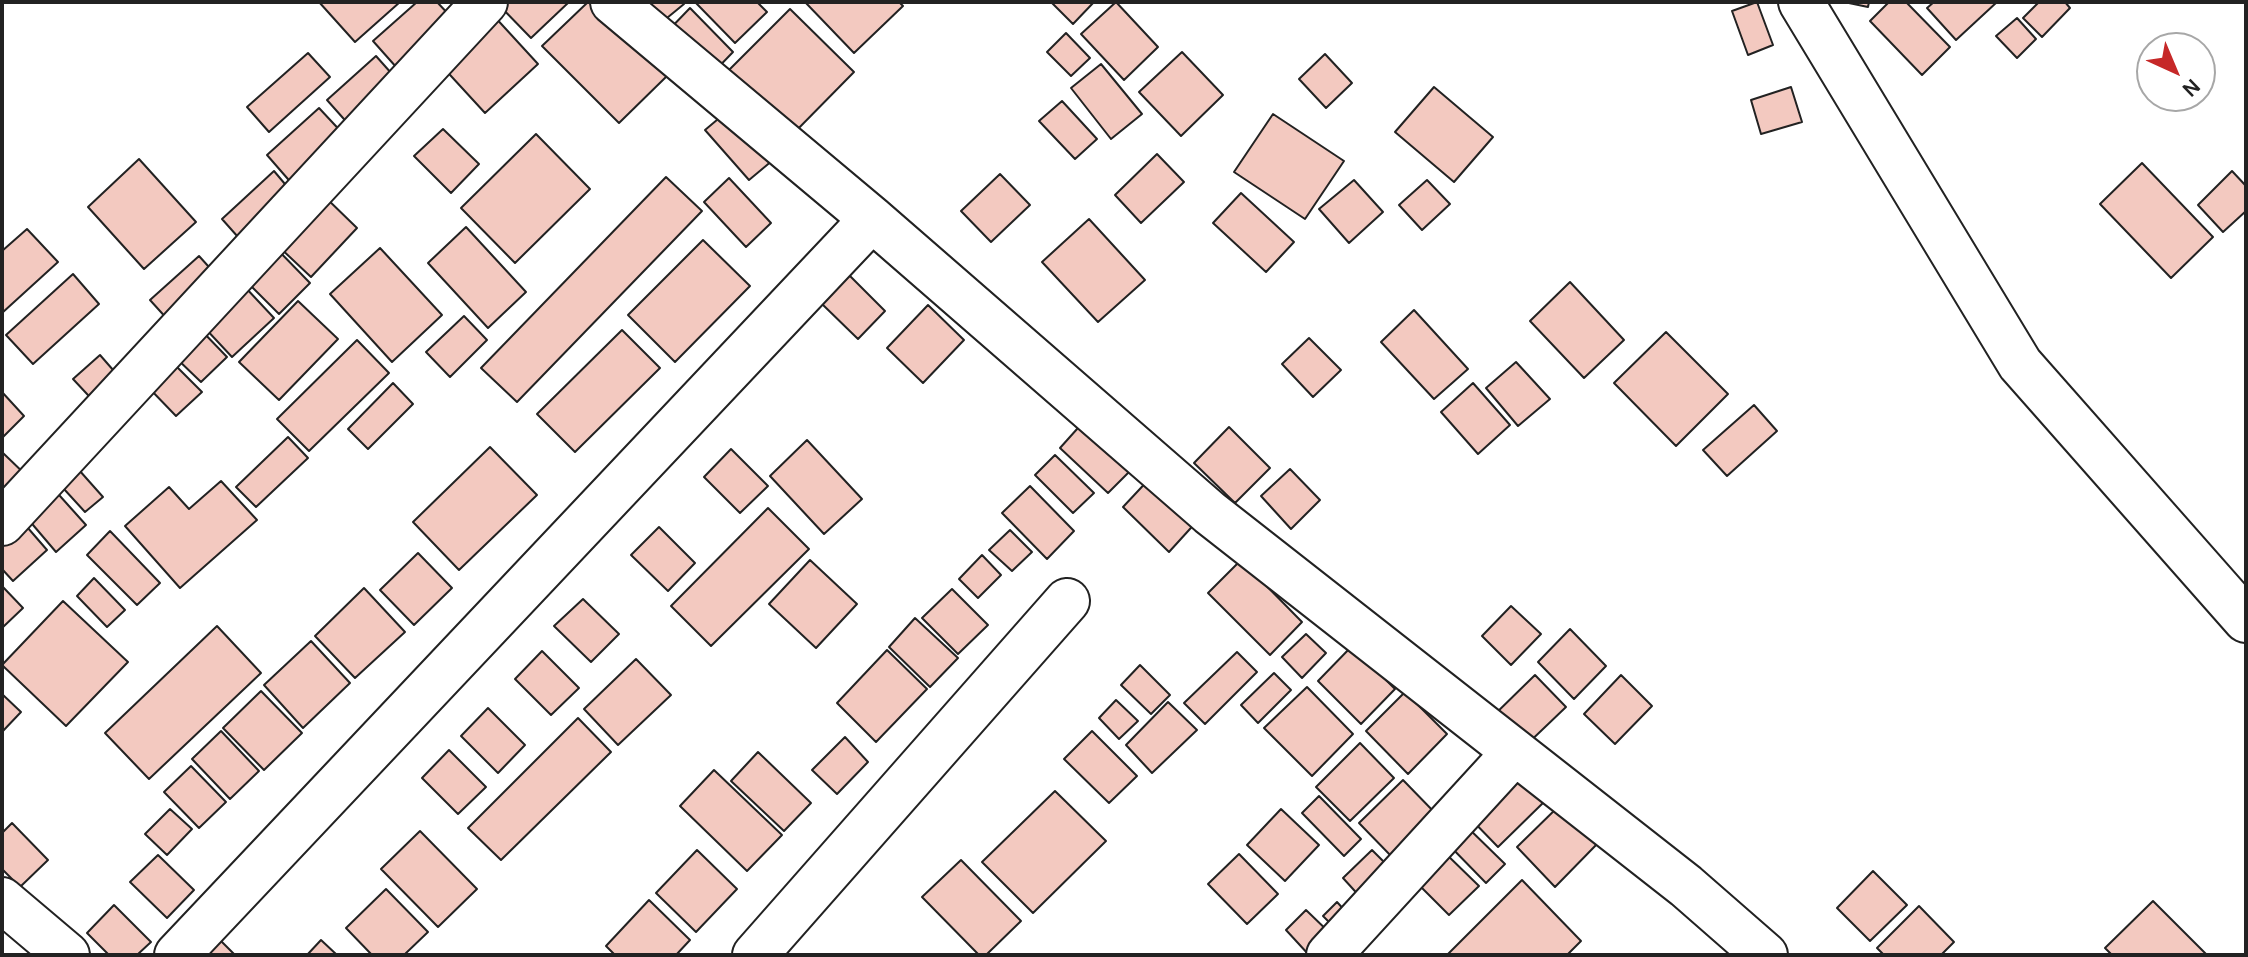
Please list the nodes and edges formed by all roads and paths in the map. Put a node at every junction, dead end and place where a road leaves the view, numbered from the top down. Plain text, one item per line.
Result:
1 (485, 2) edge
2 (613, 2) edge
3 (1801, 2) edge
4 (872, 219) junction
5 (2, 523) edge
6 (1067, 601) dead end
7 (2246, 620) edge
8 (1515, 752) junction
9 (14, 925) edge
10 (67, 955) edge
11 (177, 955) edge
12 (755, 955) edge
13 (1329, 955) edge
14 (1765, 955) edge

1 - 5 street
2 - 4 street
3 - 7 street
4 - 8 street
4 - 11 street
6 - 12 street
8 - 13 street
8 - 14 street
9 - 10 street

